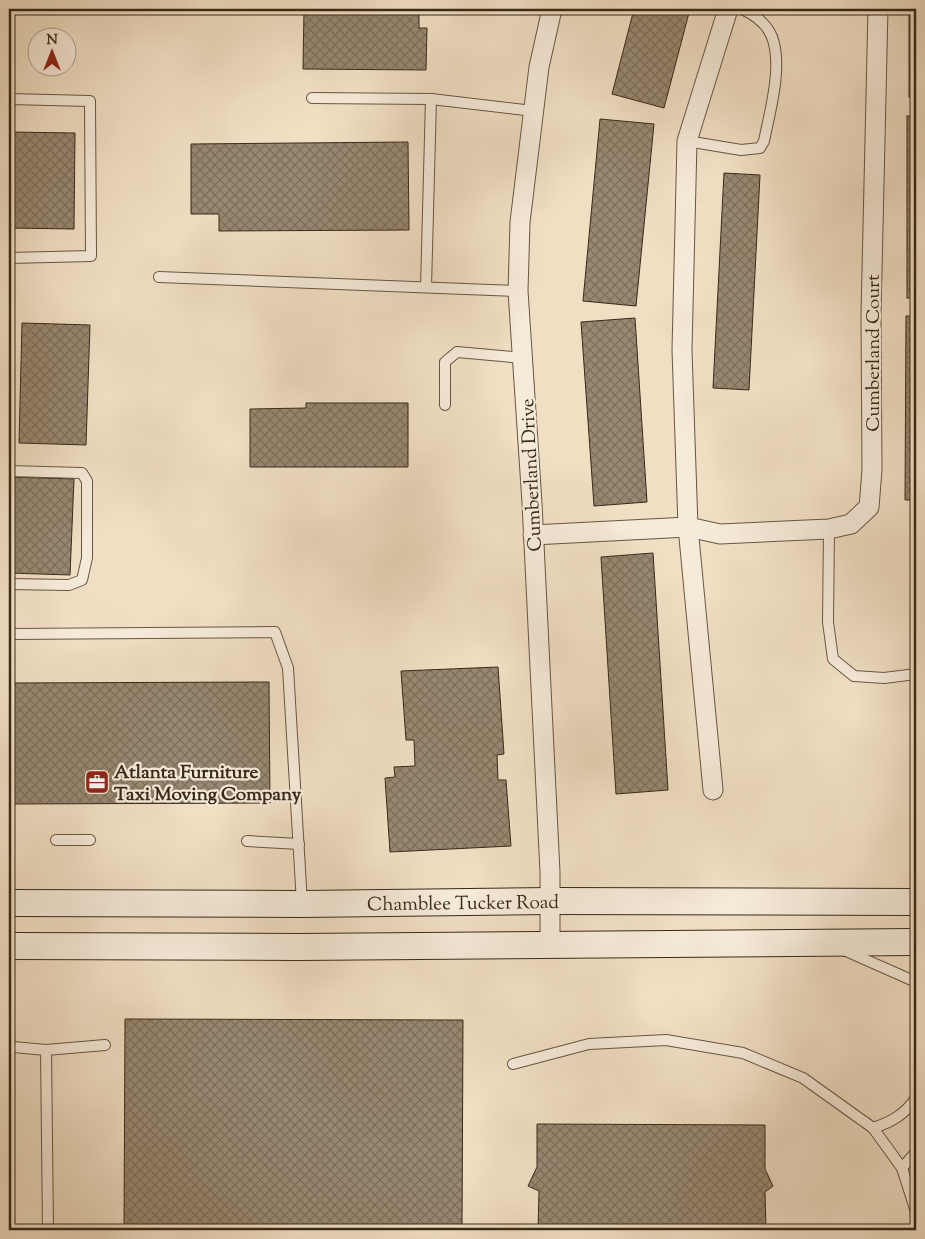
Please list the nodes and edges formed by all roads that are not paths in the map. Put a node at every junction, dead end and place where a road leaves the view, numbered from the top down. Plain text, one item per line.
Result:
1 (552, 9) edge
2 (728, 9) edge
3 (742, 9) edge
4 (878, 9) edge
5 (312, 98) dead end
6 (9, 99) edge
7 (431, 99) junction
8 (533, 111) junction
9 (687, 141) junction
10 (9, 258) edge
11 (159, 277) dead end
12 (426, 288) junction
13 (518, 291) junction
14 (523, 358) junction
15 (445, 405) dead end
16 (9, 471) edge
17 (688, 526) junction
18 (829, 529) junction
19 (533, 535) junction
20 (9, 584) edge
21 (9, 634) edge
22 (916, 674) edge
23 (713, 790) dead end
24 (56, 840) dead end
25 (90, 840) dead end
26 (248, 841) dead end
27 (299, 844) junction
28 (549, 901) junction
29 (916, 902) edge
30 (9, 903) edge
31 (302, 904) junction
32 (916, 942) edge
33 (829, 943) junction
34 (550, 944) junction
35 (14, 949) edge
36 (916, 982) edge
37 (9, 1044) edge
38 (105, 1044) dead end
39 (46, 1050) junction
40 (513, 1064) dead end
41 (916, 1098) edge
42 (873, 1128) junction
43 (916, 1152) edge
44 (902, 1168) junction
45 (916, 1212) edge
46 (48, 1230) edge

1 - 8 street, Cumberland Drive
2 - 9 street
3 - 9 lane
4 - 18 street, Cumberland Court
5 - 7 lane
6 - 10 lane
7 - 8 lane
7 - 12 lane
8 - 13 street, Cumberland Drive
9 - 17 street
11 - 12 lane
12 - 13 lane
13 - 14 street, Cumberland Drive
14 - 15 lane
14 - 19 street, Cumberland Drive
16 - 20 lane
17 - 18 street, Cumberland Court
17 - 19 street, Cumberland Court
17 - 23 street
18 - 22 lane
19 - 28 street, Cumberland Drive
21 - 27 lane
24 - 25 lane
26 - 27 lane
27 - 31 lane
28 - 29 main road, Chamblee Tucker Road
28 - 31 main road, Chamblee Tucker Road
28 - 34 street, Cumberland Drive
30 - 31 main road, Chamblee Tucker Road
32 - 33 main road
33 - 34 main road
33 - 36 lane
34 - 35 main road
37 - 39 lane
38 - 39 lane
39 - 46 lane
40 - 42 lane
41 - 42 lane
42 - 44 lane
43 - 44 lane
44 - 45 lane

